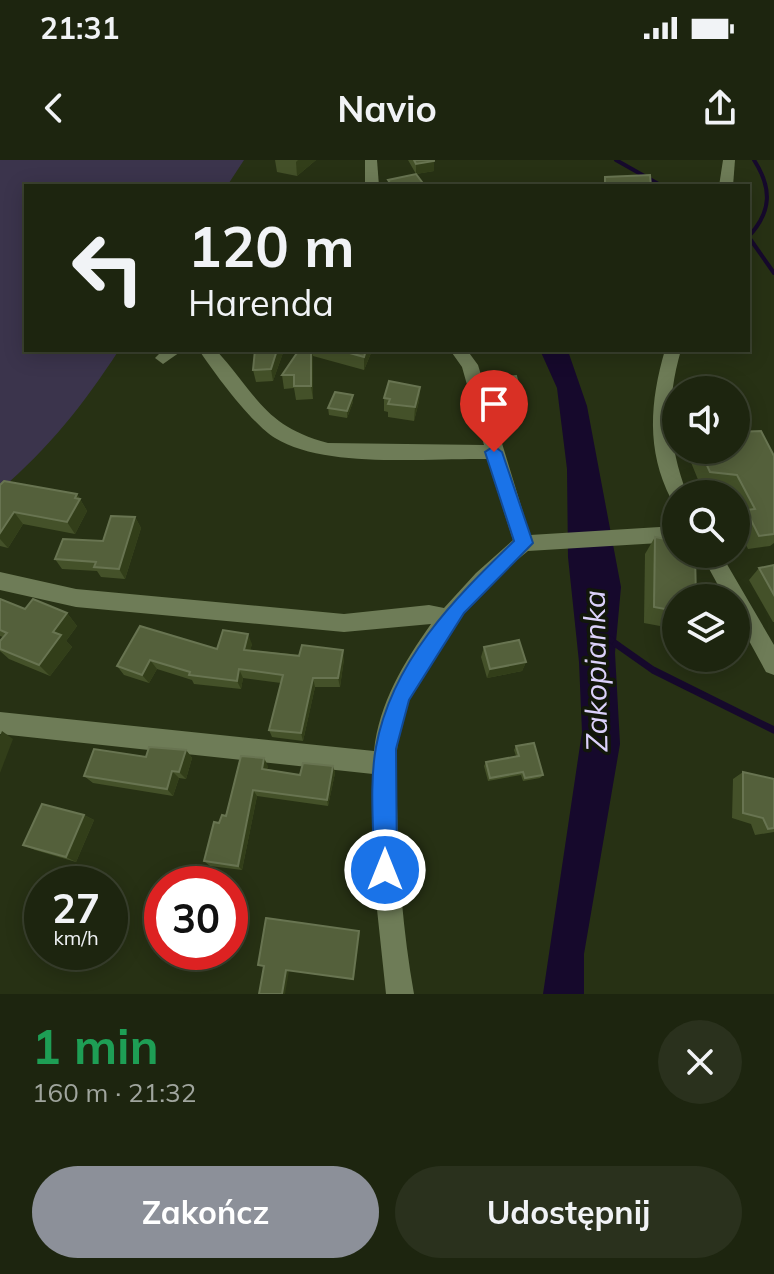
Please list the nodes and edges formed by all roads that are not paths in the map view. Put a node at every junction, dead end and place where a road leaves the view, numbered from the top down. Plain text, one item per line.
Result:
1 (371, 160) edge
2 (729, 160) edge
3 (372, 184) edge
4 (726, 184) edge
5 (209, 352) edge
6 (460, 352) edge
7 (673, 352) edge
8 (494, 452) junction
9 (673, 480) edge
10 (662, 534) edge
11 (534, 541) junction
12 (719, 568) edge
13 (0, 581) edge
14 (449, 619) junction
15 (774, 665) edge
16 (0, 723) edge
17 (385, 764) junction
18 (400, 994) edge

1 - 3 street
2 - 4 street
5 - 8 street
6 - 8 street
7 - 9 street
8 - 11 street
10 - 11 street
11 - 14 street
12 - 15 street
13 - 14 street
14 - 17 street
16 - 17 street
17 - 18 street

